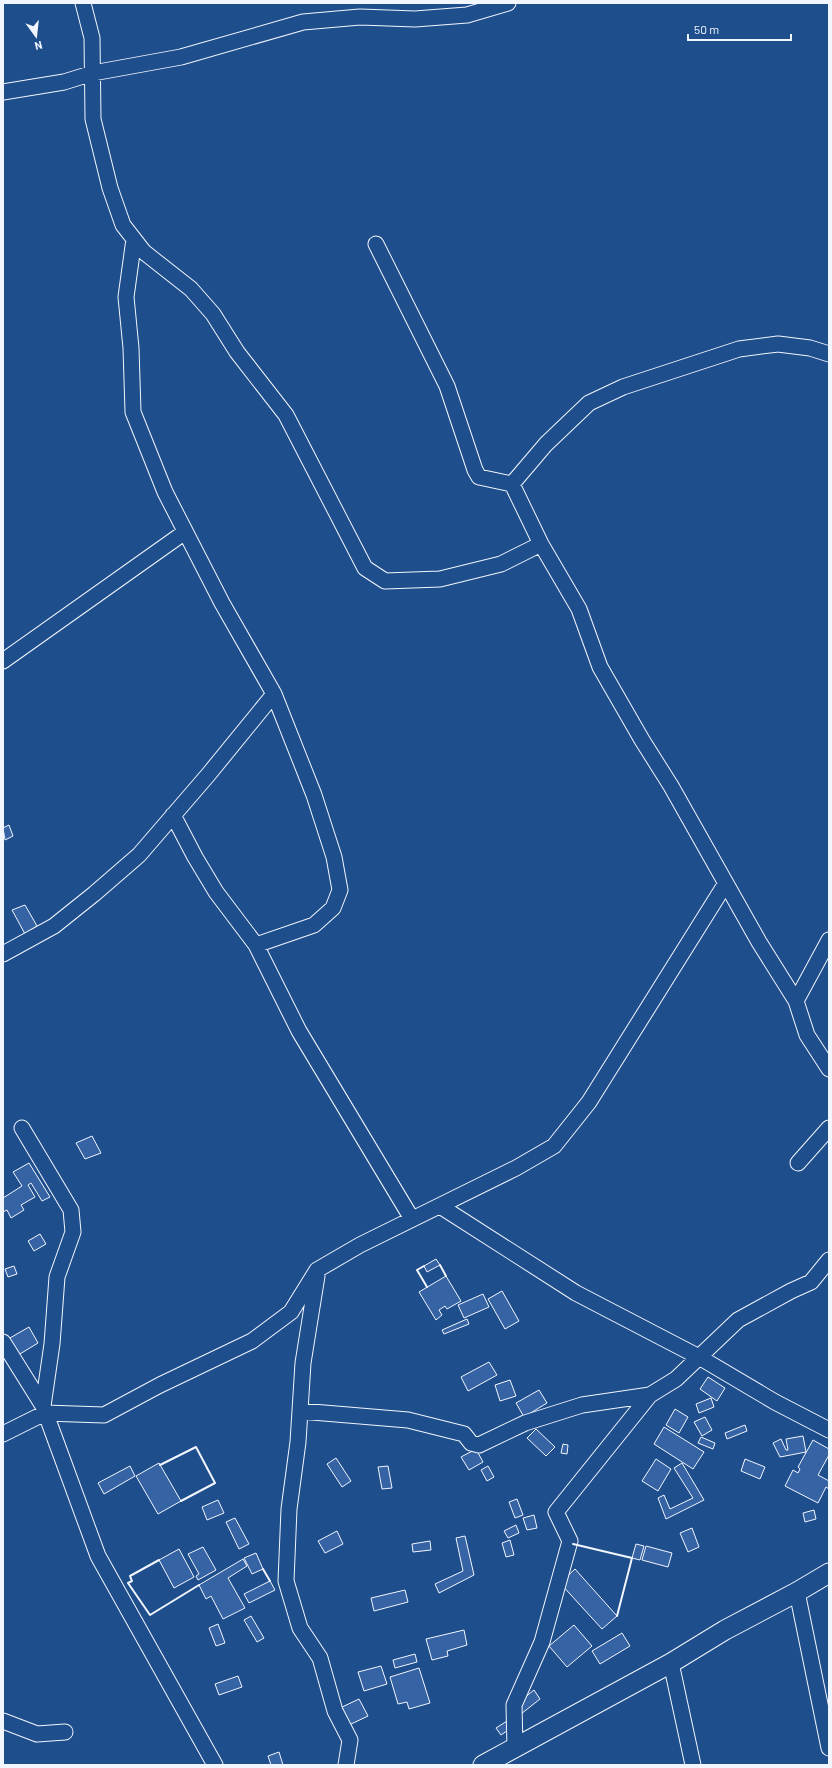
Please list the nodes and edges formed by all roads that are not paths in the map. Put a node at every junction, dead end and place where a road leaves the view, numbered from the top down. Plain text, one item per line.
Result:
1 (83, 3) edge
2 (508, 3) edge
3 (93, 73) junction
4 (3, 92) edge
5 (134, 239) junction
6 (376, 244) dead end
7 (829, 354) edge
8 (512, 484) junction
9 (185, 532) junction
10 (541, 544) junction
11 (3, 661) edge
12 (274, 694) junction
13 (173, 815) junction
14 (726, 883) junction
15 (829, 940) edge
16 (256, 945) junction
17 (3, 954) edge
18 (796, 1001) junction
19 (829, 1069) edge
20 (22, 1128) dead end
21 (829, 1128) edge
22 (798, 1163) dead end
23 (440, 1206) junction
24 (412, 1219) junction
25 (829, 1260) edge
26 (318, 1270) junction
27 (3, 1342) edge
28 (699, 1357) junction
29 (650, 1395) junction
30 (44, 1409) junction
31 (300, 1411) junction
32 (829, 1430) edge
33 (3, 1434) edge
34 (829, 1573) edge
35 (797, 1592) junction
36 (671, 1663) junction
37 (3, 1721) edge
38 (65, 1732) dead end
39 (829, 1748) edge
40 (515, 1749) junction
41 (215, 1765) edge
42 (346, 1765) edge
43 (483, 1765) edge
44 (693, 1765) edge

1 - 3 street
2 - 3 street
3 - 4 street
3 - 5 street
5 - 9 street
5 - 10 street
6 - 8 street
7 - 8 street
8 - 10 street
9 - 11 street
9 - 12 street
10 - 14 street
12 - 13 street
12 - 16 street
13 - 16 street
13 - 17 street
14 - 18 street
14 - 23 street
15 - 18 street
16 - 24 street
18 - 19 street
20 - 30 street
21 - 22 street
23 - 24 street
23 - 28 street
24 - 26 street
25 - 28 street
26 - 30 street
26 - 31 street
27 - 30 street
28 - 29 street
28 - 32 street
29 - 31 street
29 - 40 street
30 - 33 street
30 - 41 street
31 - 42 street
34 - 35 main road
35 - 36 main road
35 - 39 street
36 - 40 main road
36 - 44 street
37 - 38 street
40 - 43 main road

